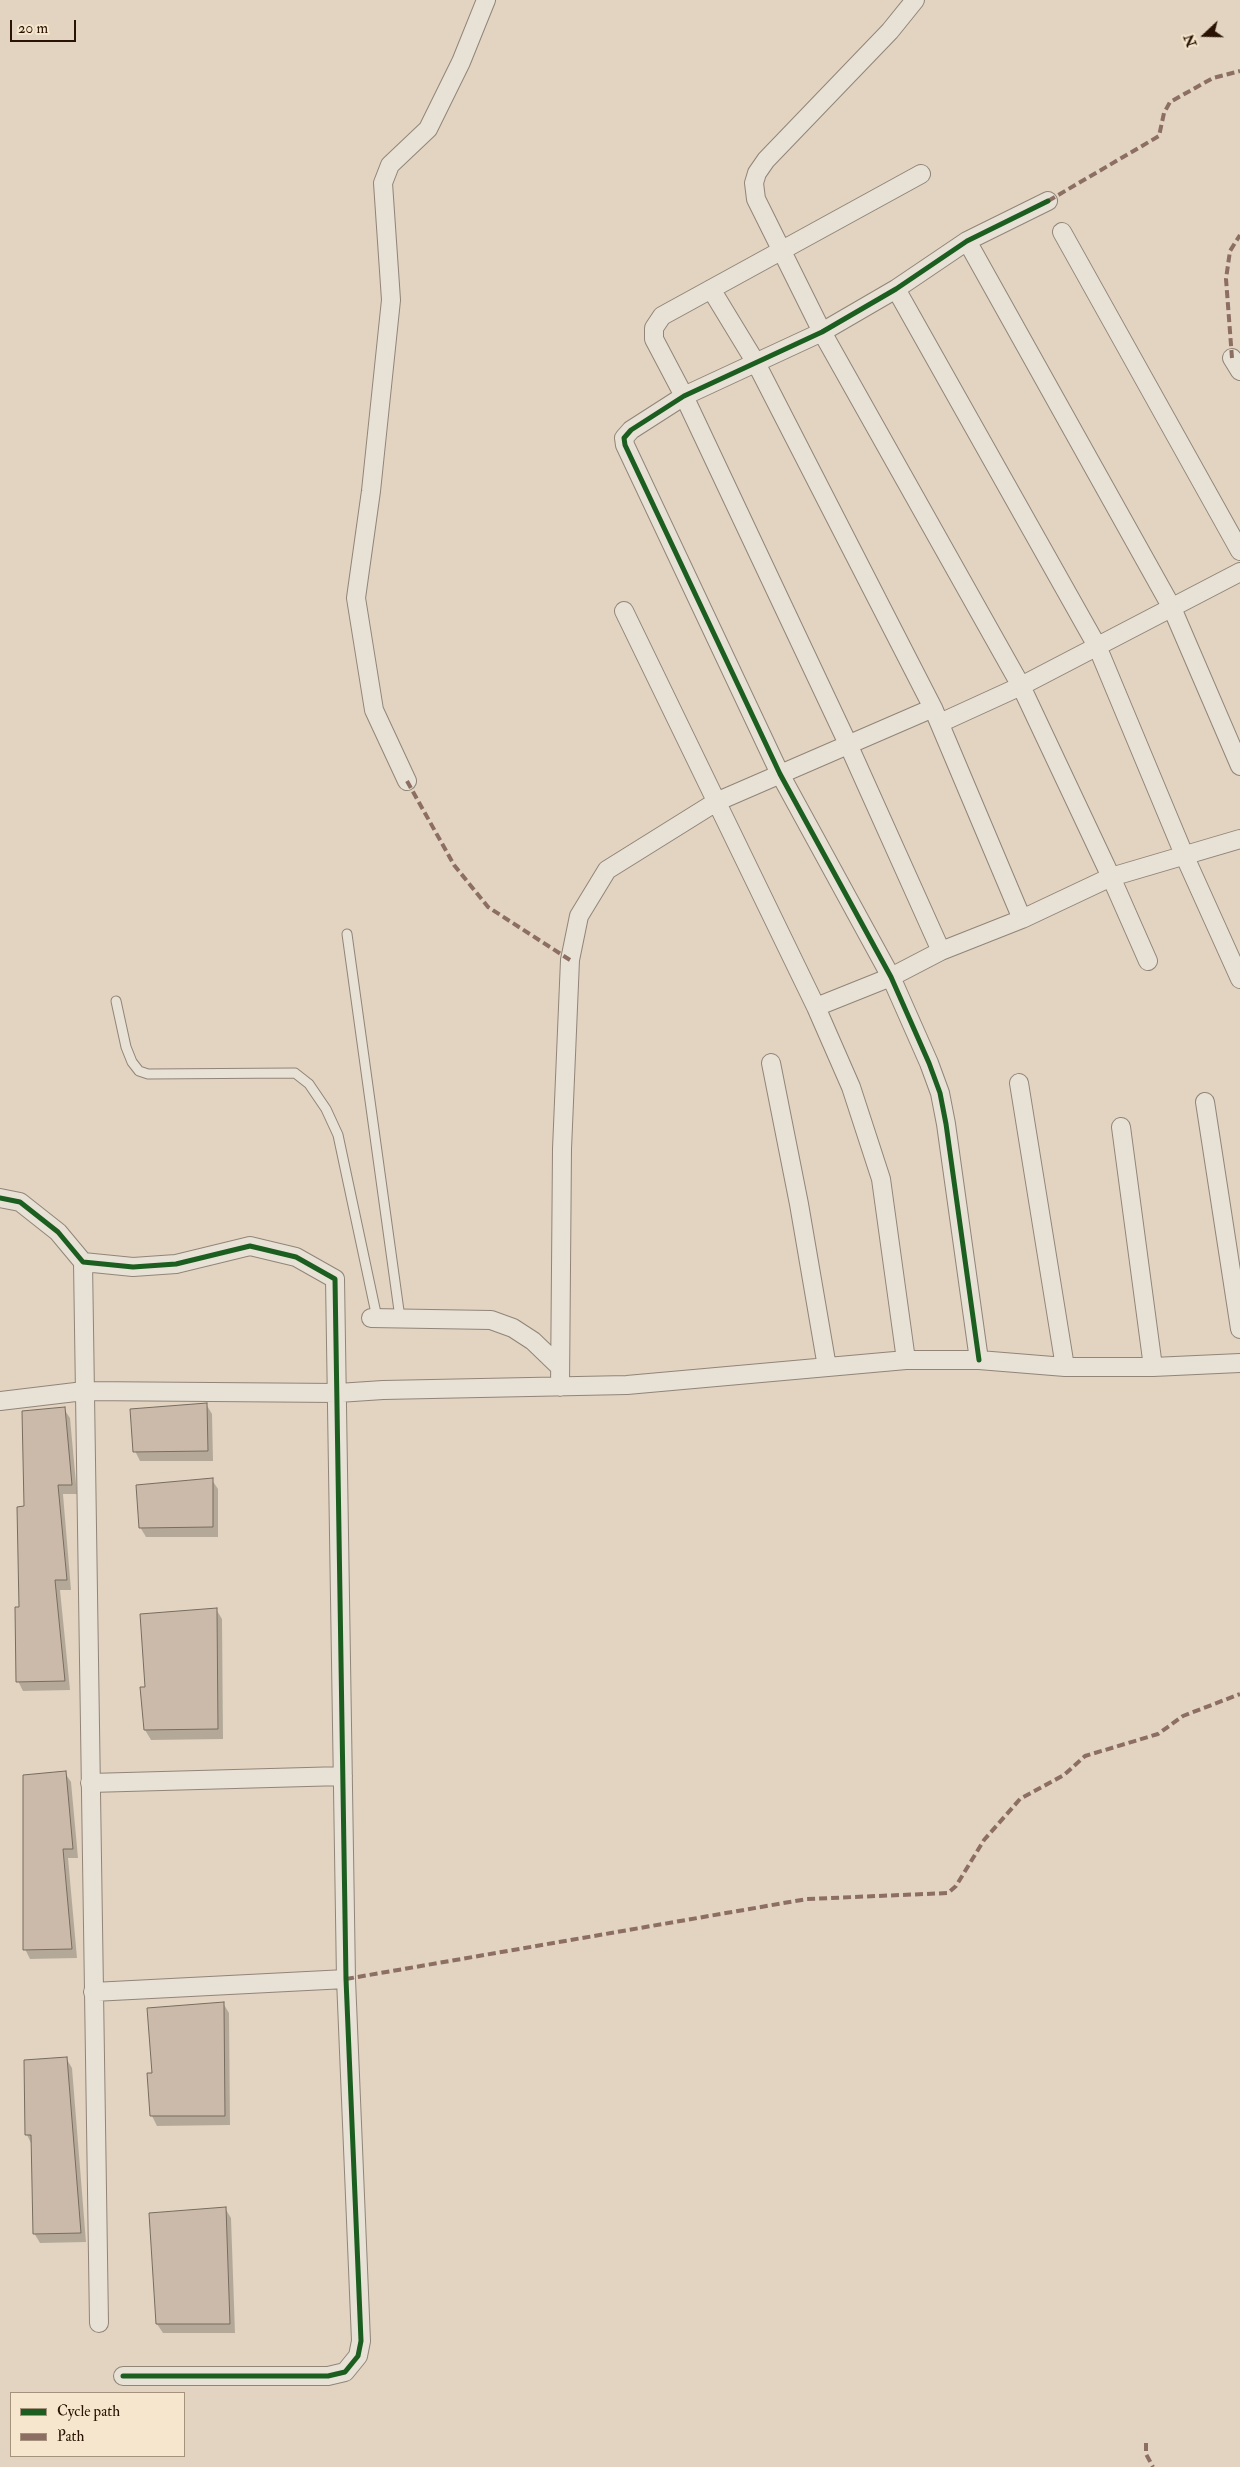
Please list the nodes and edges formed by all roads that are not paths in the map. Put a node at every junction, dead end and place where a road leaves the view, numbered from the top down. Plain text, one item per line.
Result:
1 (486, 0) edge
2 (914, 0) edge
3 (921, 174) dead end
4 (1048, 201) dead end
5 (1062, 232) dead end
6 (967, 241) junction
7 (780, 250) junction
8 (711, 289) junction
9 (896, 289) junction
10 (822, 332) junction
11 (756, 363) junction
12 (684, 396) junction
13 (1240, 551) edge
14 (1240, 572) edge
15 (1172, 608) junction
16 (624, 611) dead end
17 (1097, 646) junction
18 (1021, 686) junction
19 (937, 715) junction
20 (848, 744) junction
21 (1240, 766) edge
22 (780, 774) junction
23 (407, 781) dead end
24 (716, 802) junction
25 (1240, 839) edge
26 (1185, 857) junction
27 (1111, 878) junction
28 (1022, 919) junction
29 (347, 934) dead end
30 (941, 951) junction
31 (1148, 962) dead end
32 (891, 978) junction
33 (1240, 979) edge
34 (116, 1001) dead end
35 (816, 1007) junction
36 (771, 1063) dead end
37 (1019, 1084) dead end
38 (1204, 1102) dead end
39 (1121, 1127) dead end
40 (0, 1198) edge
41 (83, 1262) junction
42 (374, 1318) joint
43 (400, 1318) junction
44 (1240, 1329) edge
45 (906, 1360) junction
46 (979, 1360) junction
47 (1240, 1363) edge
48 (560, 1367) junction
49 (1065, 1367) junction
50 (827, 1368) junction
51 (1153, 1368) junction
52 (560, 1387) junction
53 (84, 1391) junction
54 (338, 1393) junction
55 (0, 1401) edge
56 (343, 1776) junction
57 (90, 1783) junction
58 (346, 1979) junction
59 (94, 1992) junction
60 (98, 2323) dead end
61 (123, 2376) dead end

1 - 23 street
2 - 7 street
3 - 7 street
4 - 6 street
5 - 13 street
6 - 9 street
6 - 15 street
7 - 8 street
7 - 10 street
8 - 11 street
8 - 12 street
9 - 10 street
9 - 17 street
10 - 11 street
10 - 18 street
11 - 12 street
11 - 19 street
12 - 20 street
12 - 22 street
14 - 15 street
15 - 17 street
15 - 21 street
16 - 24 street
17 - 18 street
17 - 26 street
18 - 19 street
18 - 27 street
19 - 20 street
19 - 28 street
20 - 22 street
20 - 30 street
22 - 24 street
22 - 32 street
24 - 35 street
24 - 48 street
25 - 26 street
26 - 27 street
26 - 33 street
27 - 28 street
27 - 31 street
28 - 30 street
29 - 43 lane
30 - 32 street
32 - 35 street
32 - 46 street
34 - 42 lane
35 - 45 street
36 - 50 street
37 - 49 street
38 - 44 street
39 - 51 street
40 - 41 street
41 - 53 street
41 - 54 street
42 - 43 street
43 - 48 street
45 - 46 street
45 - 50 street
46 - 49 street
47 - 51 street
48 - 52 street
49 - 51 street
50 - 52 street
52 - 54 street
53 - 54 street
53 - 55 street
53 - 57 street
54 - 56 street
56 - 57 street
56 - 58 street
57 - 59 street
58 - 59 street
58 - 61 street
59 - 60 street

